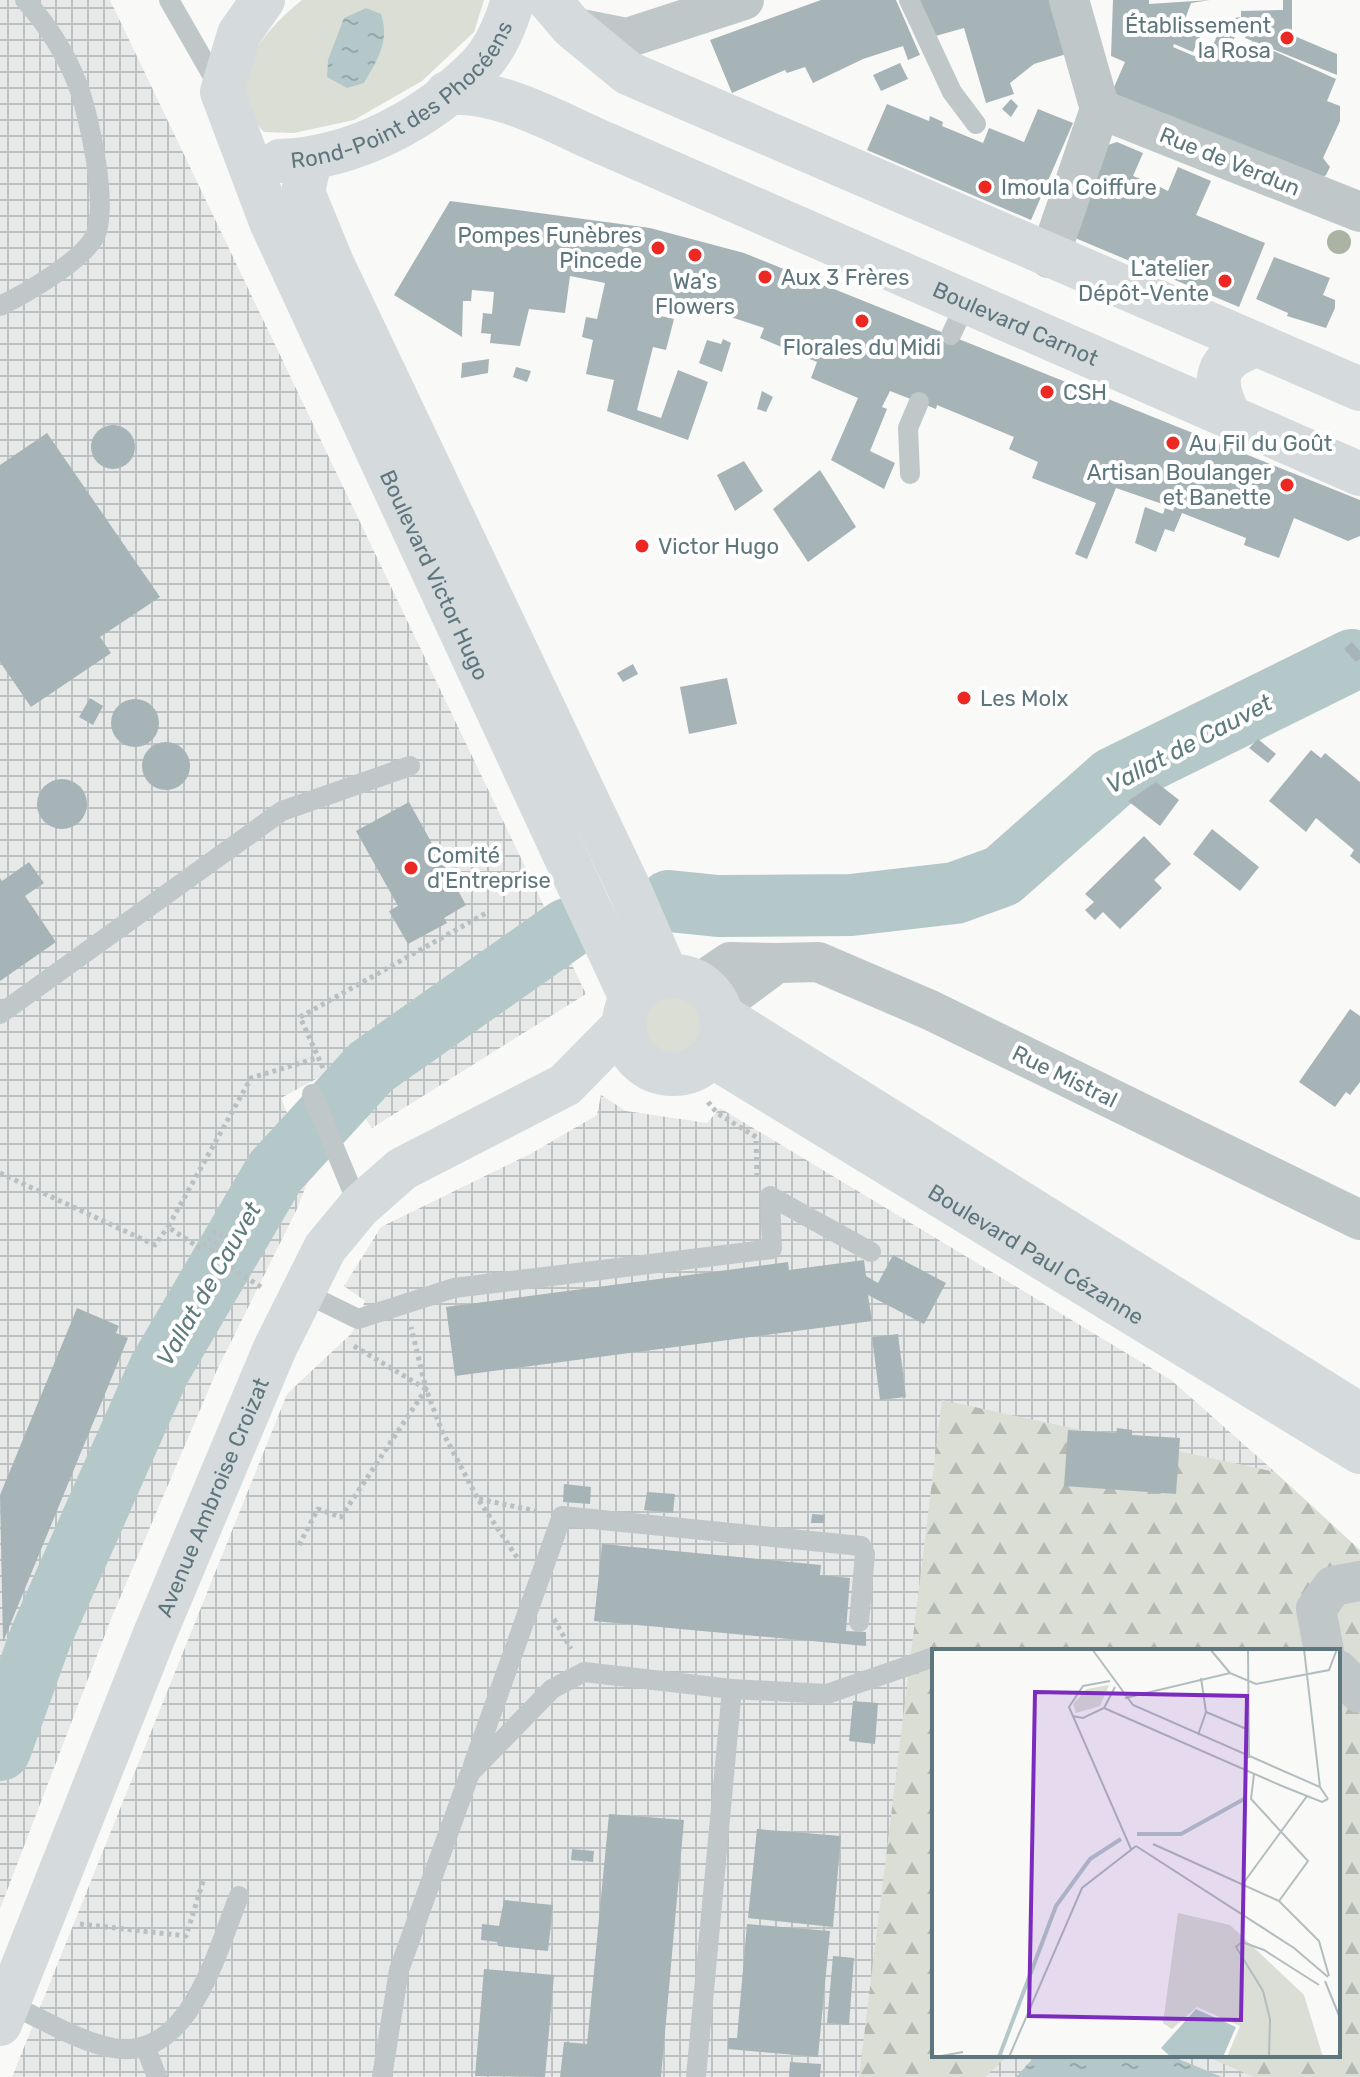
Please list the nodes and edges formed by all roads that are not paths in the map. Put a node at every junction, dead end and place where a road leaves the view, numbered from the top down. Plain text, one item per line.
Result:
1 (25, 0) edge
2 (169, 0) edge
3 (513, 0) edge
4 (744, 0) edge
5 (909, 0) edge
6 (1069, 0) edge
7 (253, 2) edge
8 (560, 13) edge
9 (222, 92) junction
10 (447, 93) junction
11 (1100, 109) junction
12 (976, 124) dead end
13 (243, 149) junction
14 (310, 160) junction
15 (1360, 212) edge
16 (1049, 258) junction
17 (0, 306) edge
18 (1255, 345) junction
19 (1360, 389) edge
20 (919, 402) dead end
21 (1229, 416) junction
22 (910, 474) dead end
23 (1360, 474) edge
24 (410, 766) dead end
25 (682, 1009) junction
26 (0, 1014) edge
27 (654, 1071) junction
28 (565, 1085) junction
29 (315, 1102) road end
30 (359, 1207) junction
31 (1355, 1209) edge
32 (871, 1252) dead end
33 (303, 1292) junction
34 (1360, 1415) edge
35 (1360, 1452) edge
36 (1360, 1581) edge
37 (859, 1622) dead end
38 (1324, 1649) edge
39 (932, 1658) edge
40 (1340, 1672) edge
41 (732, 1689) junction
42 (1360, 1693) edge
43 (470, 1773) junction
44 (239, 1896) dead end
45 (3, 2009) edge
46 (145, 2046) junction
47 (157, 2077) edge
48 (382, 2077) edge
49 (696, 2077) edge

1 - 17 lane
2 - 9 lane
3 - 10 main road, Rond-Point des Phocéens
4 - 8 street
5 - 12 lane
6 - 11 street
7 - 9 main road
8 - 16 main road
9 - 13 main road, Rond-Point des Phocéens
10 - 14 main road, Rond-Point des Phocéens
10 - 21 main road, Boulevard Carnot
11 - 15 street, Rue de Verdun
11 - 16 street
13 - 14 main road, Rond-Point des Phocéens
13 - 25 main road, Boulevard Victor Hugo
14 - 25 main road, Boulevard Victor Hugo
16 - 18 main road
18 - 19 main road
18 - 21 main road
20 - 22 lane
21 - 23 main road, Boulevard Carnot
24 - 26 lane
25 - 27 main road, Avenue Ambroise Croizat
25 - 27 main road
25 - 28 main road, Avenue Ambroise Croizat
25 - 31 street, Rue Mistral
25 - 34 main road, Boulevard Paul Cézanne
25 - 35 main road, Boulevard Paul Cézanne
27 - 28 main road, Avenue Ambroise Croizat
28 - 30 main road, Avenue Ambroise Croizat
29 - 30 lane
30 - 33 main road, Avenue Ambroise Croizat
32 - 33 lane
33 - 45 main road, Avenue Ambroise Croizat
36 - 38 street
37 - 43 lane
39 - 41 lane
40 - 42 street
41 - 43 lane
41 - 49 lane
43 - 48 lane
44 - 46 lane
45 - 46 lane
46 - 47 lane

